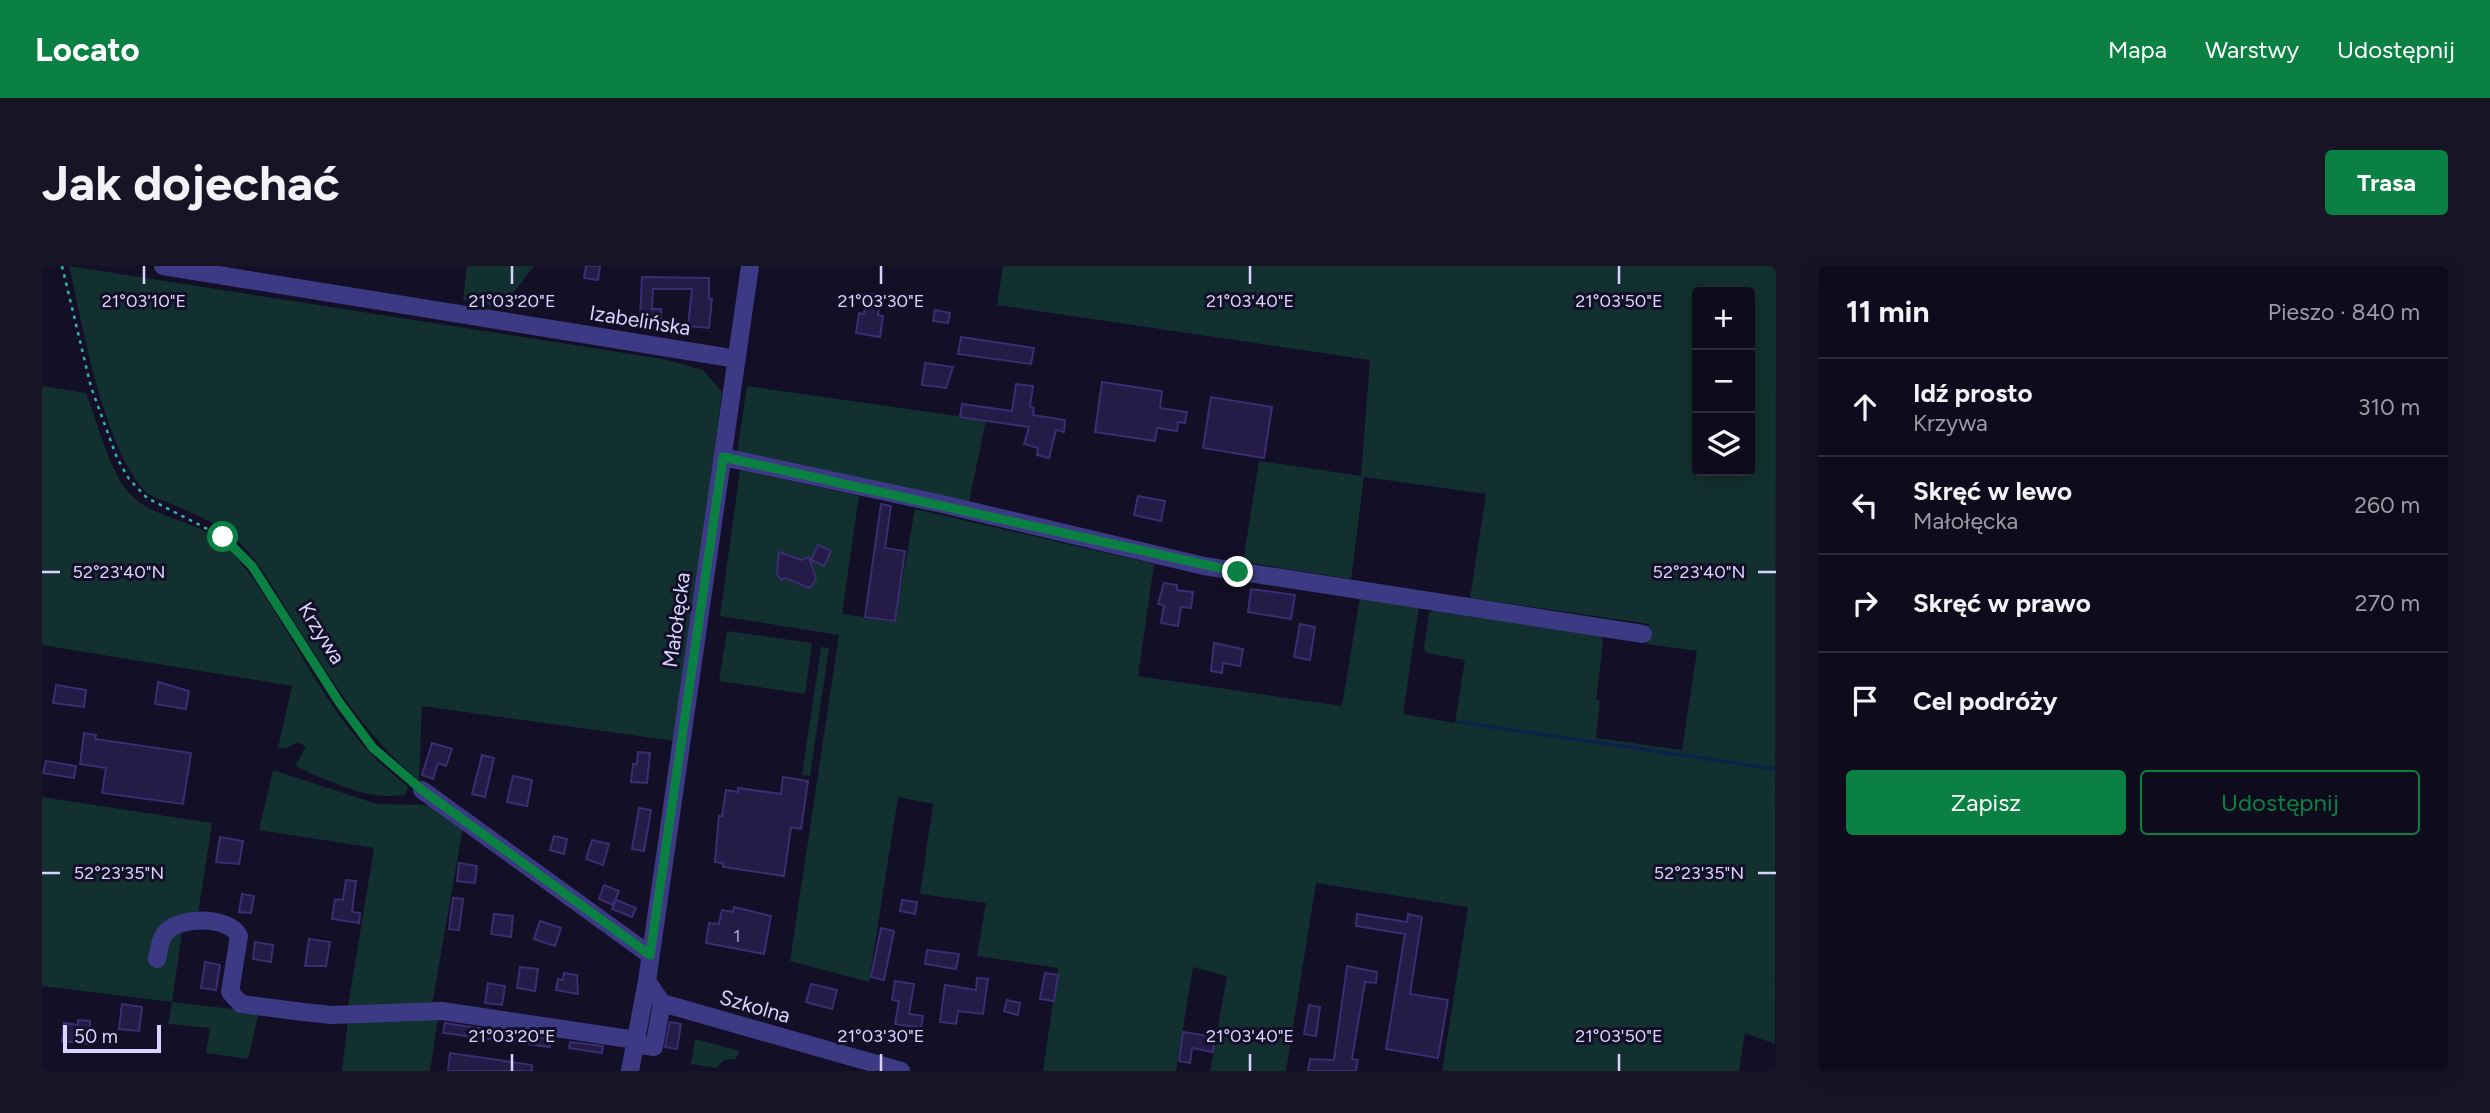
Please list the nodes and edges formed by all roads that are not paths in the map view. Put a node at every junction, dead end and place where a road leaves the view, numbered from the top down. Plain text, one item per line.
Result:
1 (163, 266) edge
2 (750, 266) edge
3 (737, 359) junction
4 (723, 457) junction
5 (1643, 635) dead end
6 (422, 790) road end
7 (650, 955) junction
8 (157, 959) dead end
9 (647, 981) junction
10 (662, 1003) junction
11 (636, 1042) junction
12 (630, 1071) edge
13 (901, 1071) edge

1 - 3 street, Izabelińska
2 - 3 street, Małołęcka
3 - 4 street, Małołęcka
4 - 5 street
4 - 7 street, Małołęcka
6 - 7 street
7 - 9 street, Małołęcka
8 - 11 street
9 - 10 street
9 - 11 street, Małołęcka
10 - 11 street
10 - 13 street, Szkolna
11 - 12 street, Małołęcka

